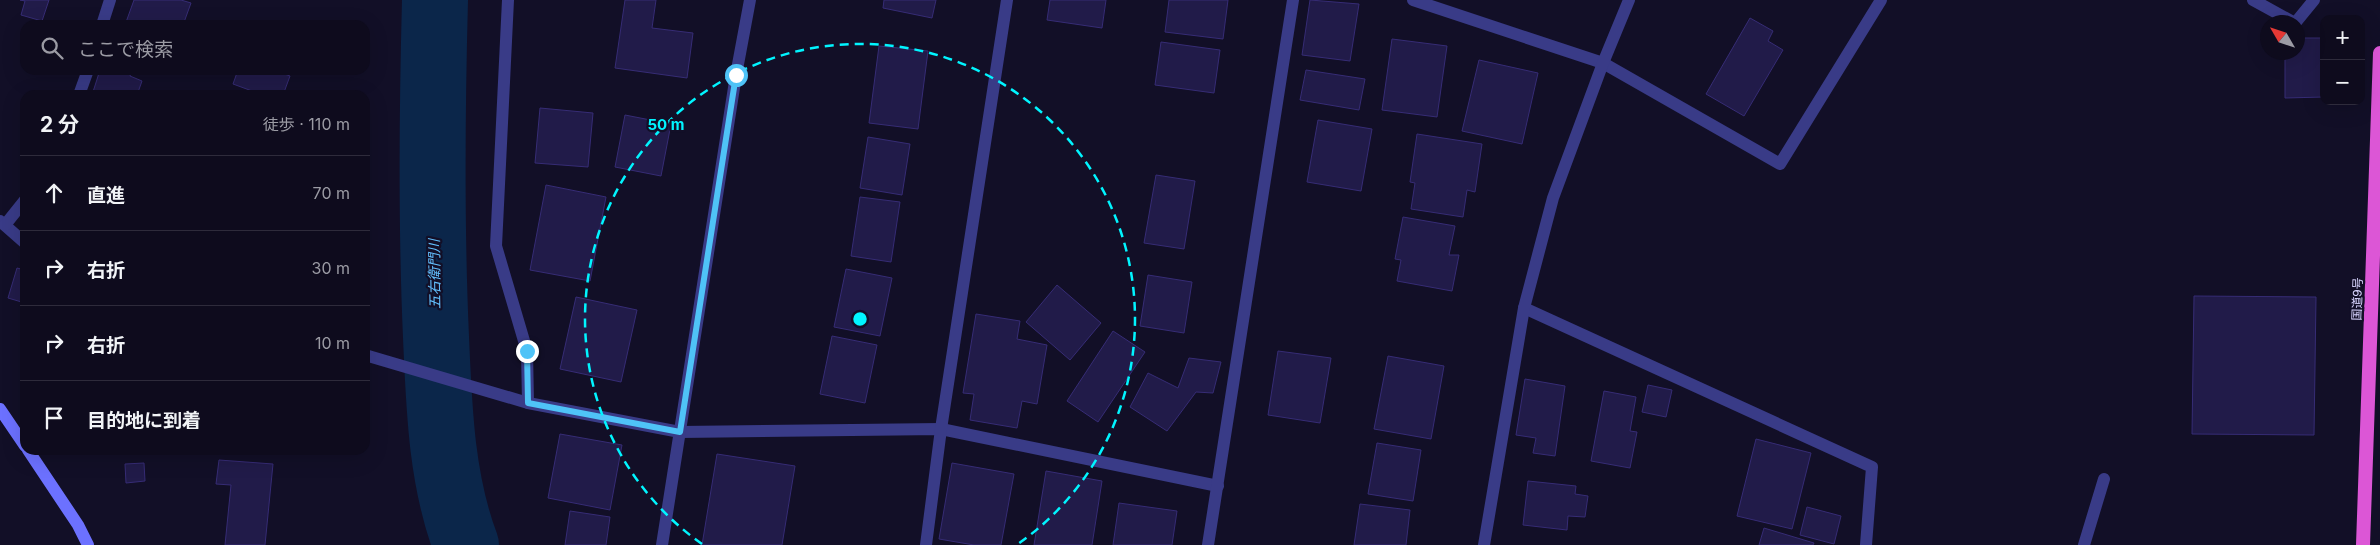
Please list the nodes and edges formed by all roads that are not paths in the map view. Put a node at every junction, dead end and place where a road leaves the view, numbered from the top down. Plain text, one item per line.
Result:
1 (110, 0) edge
2 (508, 0) edge
3 (750, 0) edge
4 (1007, 0) edge
5 (1293, 0) edge
6 (1413, 0) edge
7 (1630, 0) edge
8 (1881, 0) edge
9 (2253, 0) edge
10 (2314, 0) edge
11 (2281, 15) edge
12 (2300, 15) edge
13 (104, 20) edge
14 (2380, 53) edge
15 (1603, 63) junction
16 (86, 75) edge
17 (82, 90) edge
18 (20, 205) edge
19 (2, 223) edge
20 (20, 239) edge
21 (1524, 308) junction
22 (370, 356) edge
23 (528, 403) junction
24 (0, 409) edge
25 (941, 429) junction
26 (680, 432) junction
27 (20, 439) edge
28 (31, 455) edge
29 (2104, 479) dead end
30 (1218, 486) junction
31 (88, 545) edge
32 (662, 545) edge
33 (926, 545) edge
34 (1208, 545) edge
35 (1484, 545) edge
36 (1866, 545) edge
37 (2084, 545) edge
38 (2363, 545) edge

1 - 13 street
2 - 23 street
3 - 26 street
4 - 25 street
5 - 30 street
6 - 15 street
7 - 15 street
8 - 15 street
9 - 11 street
10 - 12 street
14 - 38 highway, 国道9号
15 - 21 street
16 - 17 street
18 - 19 street
19 - 20 street
21 - 35 street
21 - 36 street
22 - 23 street
23 - 26 street
24 - 27 main road
25 - 26 street
25 - 30 street
25 - 33 street
26 - 32 street
28 - 31 main road
29 - 37 street
30 - 34 street

